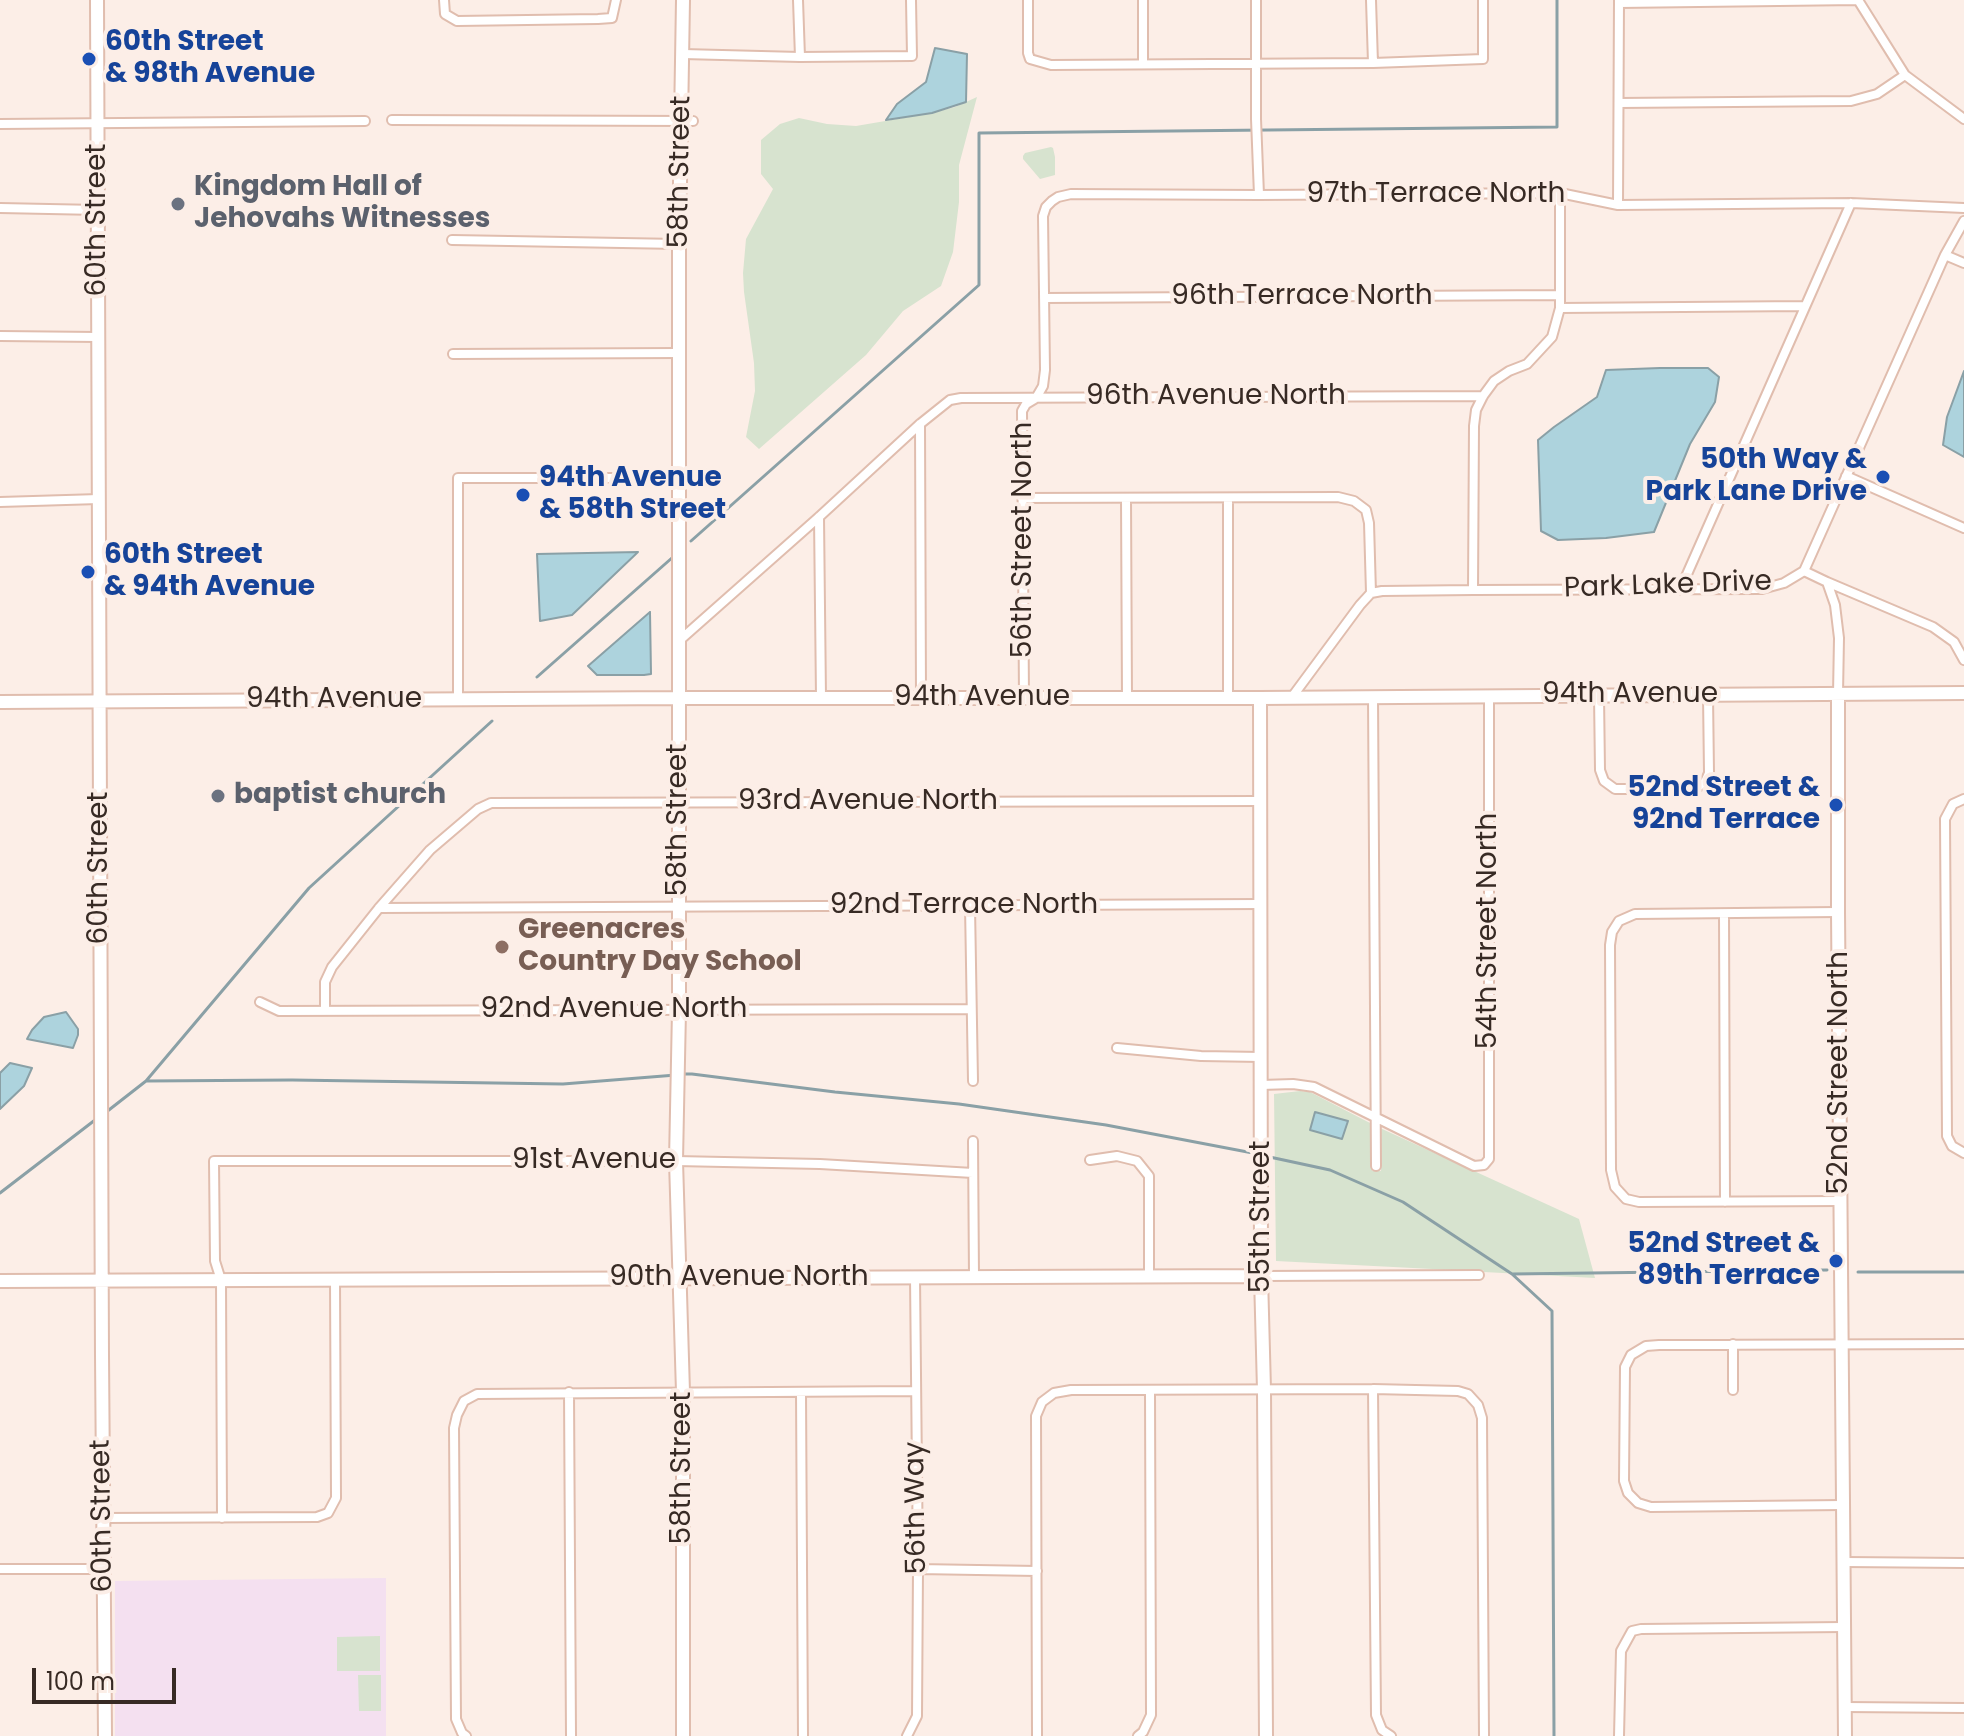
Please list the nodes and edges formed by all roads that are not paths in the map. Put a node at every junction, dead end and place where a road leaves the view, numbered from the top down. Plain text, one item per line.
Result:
1 (97, 0) edge
2 (444, 0) edge
3 (616, 0) edge
4 (683, 0) edge
5 (798, 0) edge
6 (911, 0) edge
7 (1028, 0) edge
8 (1143, 0) edge
9 (1256, 0) edge
10 (1371, 0) edge
11 (1483, 0) edge
12 (1858, 0) edge
13 (1619, 2) edge
14 (683, 54) junction
15 (800, 57) junction
16 (1257, 63) junction
17 (1373, 63) junction
18 (1143, 64) junction
19 (1905, 75) junction
20 (1619, 103) junction
21 (1964, 119) edge
22 (392, 120) dead end
23 (365, 121) dead end
24 (687, 121) junction
25 (97, 123) junction
26 (0, 124) edge
27 (1560, 193) junction
28 (1259, 195) junction
29 (1052, 201) joint
30 (1851, 203) junction
31 (1618, 205) junction
32 (0, 208) edge
33 (1964, 208) edge
34 (98, 210) junction
35 (1964, 221) edge
36 (452, 240) dead end
37 (679, 244) junction
38 (1945, 255) junction
39 (1964, 263) edge
40 (1560, 295) junction
41 (1044, 298) junction
42 (1805, 306) junction
43 (1560, 308) junction
44 (0, 336) edge
45 (98, 337) junction
46 (680, 353) junction
47 (453, 354) dead end
48 (1483, 396) junction
49 (1036, 398) junction
50 (920, 424) junction
51 (1846, 476) junction
52 (679, 478) junction
53 (1022, 498) junction
54 (1126, 498) junction
55 (1228, 498) junction
56 (99, 499) junction
57 (0, 502) edge
58 (819, 517) junction
59 (1964, 528) edge
60 (1804, 571) junction
61 (1827, 582) junction
62 (1473, 590) junction
63 (1680, 590) junction
64 (1371, 593) junction
65 (680, 640) junction
66 (1964, 660) edge
67 (1964, 693) edge
68 (1838, 694) junction
69 (1489, 695) junction
70 (1708, 695) junction
71 (1599, 696) junction
72 (1228, 697) junction
73 (1292, 697) junction
74 (1373, 697) junction
75 (680, 698) junction
76 (821, 698) junction
77 (921, 698) junction
78 (1024, 698) junction
79 (1127, 698) junction
80 (1260, 698) junction
81 (458, 700) junction
82 (0, 702) edge
83 (100, 702) junction
84 (1964, 799) edge
85 (1260, 801) junction
86 (678, 803) junction
87 (1261, 904) junction
88 (970, 906) junction
89 (679, 907) junction
90 (379, 908) junction
91 (1838, 912) junction
92 (1724, 914) junction
93 (260, 1002) dead end
94 (971, 1009) junction
95 (679, 1010) junction
96 (325, 1011) junction
97 (1117, 1048) dead end
98 (1261, 1057) junction
99 (973, 1081) dead end
100 (1261, 1085) junction
101 (1375, 1119) junction
102 (973, 1141) dead end
103 (1964, 1153) edge
104 (1090, 1160) dead end
105 (676, 1161) junction
106 (1376, 1166) dead end
107 (973, 1173) junction
108 (1841, 1201) junction
109 (1725, 1202) junction
110 (1479, 1275) dead end
111 (1149, 1276) junction
112 (1261, 1276) junction
113 (915, 1277) junction
114 (974, 1277) junction
115 (680, 1278) junction
116 (221, 1280) junction
117 (335, 1280) junction
118 (0, 1281) edge
119 (102, 1281) junction
120 (1733, 1344) junction
121 (1964, 1344) edge
122 (1841, 1345) junction
123 (1373, 1389) junction
124 (1150, 1390) junction
125 (1264, 1390) junction
126 (1733, 1390) dead end
127 (916, 1391) junction
128 (569, 1392) junction
129 (683, 1392) junction
130 (801, 1392) junction
131 (1843, 1505) junction
132 (103, 1518) junction
133 (222, 1518) junction
134 (1844, 1562) junction
135 (1964, 1563) edge
136 (0, 1569) edge
137 (104, 1569) junction
138 (918, 1569) junction
139 (1037, 1571) junction
140 (1844, 1627) junction
141 (1845, 1707) junction
142 (1964, 1708) edge
143 (464, 1734) edge
144 (1141, 1734) edge
145 (105, 1736) edge
146 (571, 1736) edge
147 (683, 1736) edge
148 (803, 1736) edge
149 (907, 1736) edge
150 (1037, 1736) edge
151 (1266, 1736) edge
152 (1391, 1736) edge
153 (1484, 1736) edge
154 (1619, 1736) edge
155 (1845, 1736) edge

1 - 25 street, 60th Street
2 - 3 street
4 - 14 street, 58th Street
5 - 15 street
6 - 15 street
7 - 18 street
8 - 18 street
9 - 16 street
10 - 17 street
11 - 17 street
12 - 13 street
12 - 19 street
13 - 20 street
14 - 15 street
14 - 24 street, 58th Street
16 - 17 street
16 - 18 street
16 - 28 street
19 - 20 street
19 - 21 street
20 - 31 street
22 - 24 street
23 - 25 street
24 - 37 street, 58th Street
25 - 26 street
25 - 34 street, 60th Street
27 - 28 street, 97th Terrace North
27 - 31 street, 97th Terrace North
27 - 40 street
28 - 29 street, 97th Terrace North
29 - 41 street, 56th Street North
30 - 31 street, 97th Terrace North
30 - 33 street, 97th Terrace North
30 - 42 street
32 - 34 street
34 - 45 street, 60th Street
35 - 38 street, Park Lake Drive
36 - 37 street
37 - 46 street, 58th Street
38 - 39 street
38 - 51 street, Park Lake Drive
40 - 41 street, 96th Terrace North
40 - 43 street
41 - 49 street, 56th Street North
42 - 43 street
42 - 63 street
43 - 48 street
44 - 45 street
45 - 56 street, 60th Street
46 - 47 street
46 - 52 street, 58th Street
48 - 49 street, 96th Avenue North
48 - 62 street
49 - 50 street, 96th Avenue North
49 - 53 street, 56th Street North
50 - 58 street
50 - 77 street
51 - 59 street
51 - 60 street, Park Lake Drive
52 - 65 street, 58th Street
52 - 81 street
53 - 54 street
53 - 78 street, 56th Street North
54 - 55 street
54 - 79 street
55 - 64 street
55 - 72 street
56 - 57 street
56 - 83 street, 60th Street
58 - 65 street
58 - 76 street
60 - 61 street
60 - 63 street, Park Lake Drive
61 - 66 street
61 - 68 street, 52nd Street North
62 - 63 street, Park Lake Drive
62 - 64 street, Park Lake Drive
64 - 73 street
65 - 75 street, 58th Street
67 - 68 street, 94th Avenue
68 - 70 street, 94th Avenue
68 - 91 street, 52nd Street North
69 - 71 street, 94th Avenue
69 - 74 street, 94th Avenue
69 - 101 street, 54th Street North
70 - 71 street, 94th Avenue
70 - 71 street
72 - 79 street, 94th Avenue
72 - 80 street, 94th Avenue
73 - 74 street, 94th Avenue
73 - 80 street, 94th Avenue
74 - 101 street
75 - 76 street, 94th Avenue
75 - 81 street, 94th Avenue
75 - 86 street, 58th Street
76 - 77 street, 94th Avenue
77 - 78 street, 94th Avenue
78 - 79 street, 94th Avenue
80 - 85 street, 55th Street
81 - 83 street, 94th Avenue
82 - 83 street, 94th Avenue
83 - 119 street, 60th Street
84 - 103 street
85 - 86 street, 93rd Avenue North
85 - 87 street, 55th Street
86 - 89 street, 58th Street
86 - 90 street, 93rd Avenue North
87 - 88 street, 92nd Terrace North
87 - 98 street, 55th Street
88 - 89 street, 92nd Terrace North
88 - 94 street
89 - 90 street, 92nd Terrace North
89 - 95 street, 58th Street
90 - 96 street
91 - 92 street
91 - 108 street, 52nd Street North
92 - 109 street
92 - 109 street
93 - 96 street, 92nd Avenue North
94 - 95 street, 92nd Avenue North
94 - 99 street
95 - 96 street, 92nd Avenue North
95 - 105 street, 58th Street
97 - 98 street
98 - 100 street, 55th Street
100 - 101 street
100 - 112 street, 55th Street
101 - 106 street
102 - 107 street
104 - 111 street
105 - 107 street, 91st Avenue
105 - 115 street, 58th Street
105 - 116 street, 91st Avenue
107 - 114 street
108 - 109 street
108 - 122 street, 52nd Street North
110 - 112 street, 90th Avenue North
111 - 112 street, 90th Avenue North
111 - 114 street, 90th Avenue North
112 - 125 street, 55th Street
113 - 114 street, 90th Avenue North
113 - 115 street, 90th Avenue North
113 - 127 street, 56th Way
115 - 117 street, 90th Avenue North
115 - 129 street, 58th Street
116 - 117 street, 90th Avenue North
116 - 119 street, 90th Avenue North
116 - 133 street
117 - 133 street
118 - 119 street, 90th Avenue North
119 - 132 street, 60th Street
120 - 122 street
120 - 126 street
120 - 131 street
121 - 122 street
122 - 131 street, 52nd Street North
123 - 125 street
123 - 152 street
123 - 153 street
124 - 125 street
124 - 139 street
124 - 144 street
125 - 151 street, 55th Street
127 - 130 street
127 - 138 street, 56th Way
128 - 129 street
128 - 143 street
128 - 146 street
129 - 130 street
129 - 147 street, 58th Street
130 - 148 street
131 - 134 street, 52nd Street North
132 - 133 street
132 - 137 street, 60th Street
134 - 135 street
134 - 140 street, 52nd Street North
136 - 137 street
137 - 145 street, 60th Street
138 - 139 street
138 - 149 street, 56th Way
139 - 150 street
140 - 141 street, 52nd Street North
140 - 154 street
141 - 142 street
141 - 155 street, 52nd Street North

